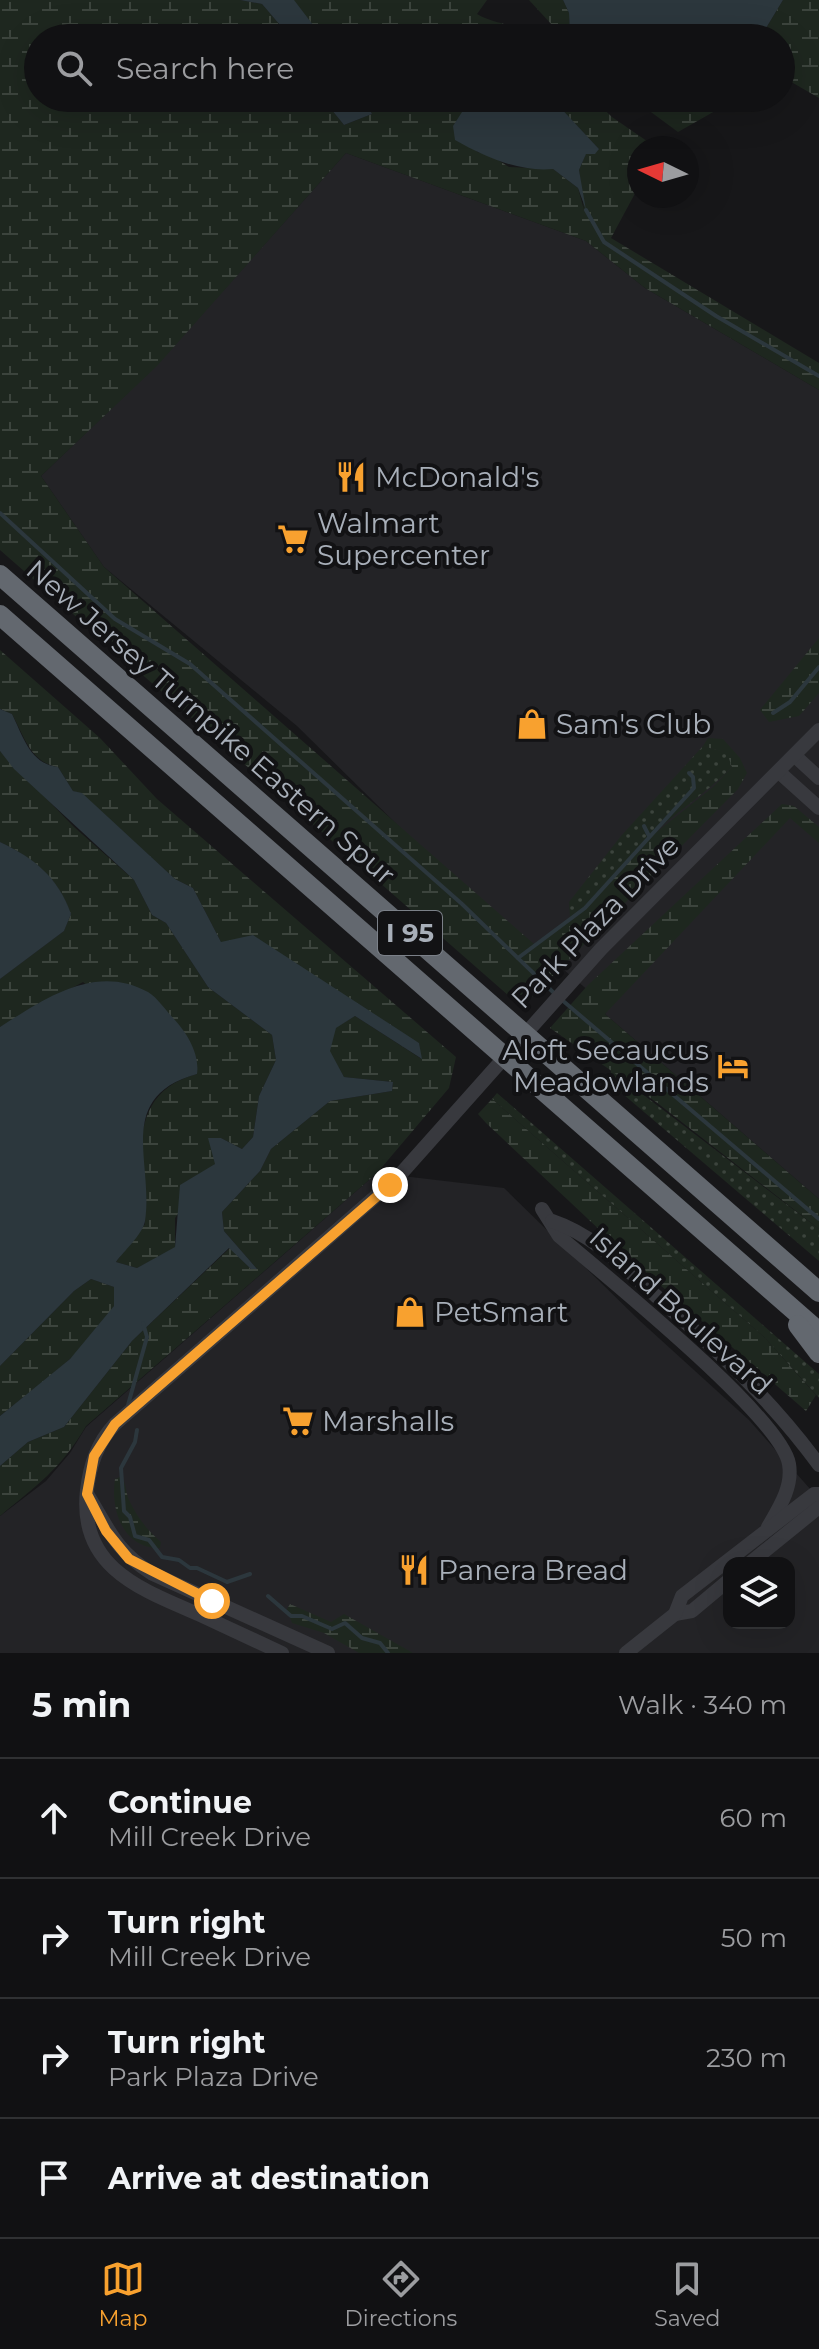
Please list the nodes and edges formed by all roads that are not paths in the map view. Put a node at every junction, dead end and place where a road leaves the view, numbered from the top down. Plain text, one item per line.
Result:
1 (0, 575) edge
2 (0, 615) edge
3 (819, 730) edge
4 (795, 756) junction
5 (779, 772) junction
6 (819, 778) edge
7 (819, 808) edge
8 (771, 1290) junction
9 (819, 1292) edge
10 (819, 1332) edge
11 (819, 1353) edge
12 (819, 1465) edge
13 (87, 1494) junction
14 (819, 1494) edge
15 (819, 1507) edge
16 (768, 1527) junction
17 (757, 1557) edge
18 (723, 1585) edge
19 (675, 1614) junction
20 (250, 1617) junction
21 (237, 1632) junction
22 (282, 1653) edge
23 (328, 1653) edge
24 (626, 1653) edge

1 - 9 highway, New Jersey Turnpike Eastern Spur / I 95
2 - 8 highway, New Jersey Turnpike Eastern Spur / I 95
3 - 4 street, Park Plaza Drive
4 - 5 street, Park Plaza Drive
4 - 6 street
5 - 7 street
5 - 13 street, Park Plaza Drive
8 - 10 highway, New Jersey Turnpike Eastern Spur / I 95
8 - 11 highway
12 - 16 street, Island Boulevard
13 - 20 street
13 - 21 street, Park Plaza Drive
14 - 16 street
15 - 17 street
16 - 19 street
18 - 19 street
19 - 24 street
20 - 21 street
20 - 23 street
21 - 22 street, Park Plaza Drive

